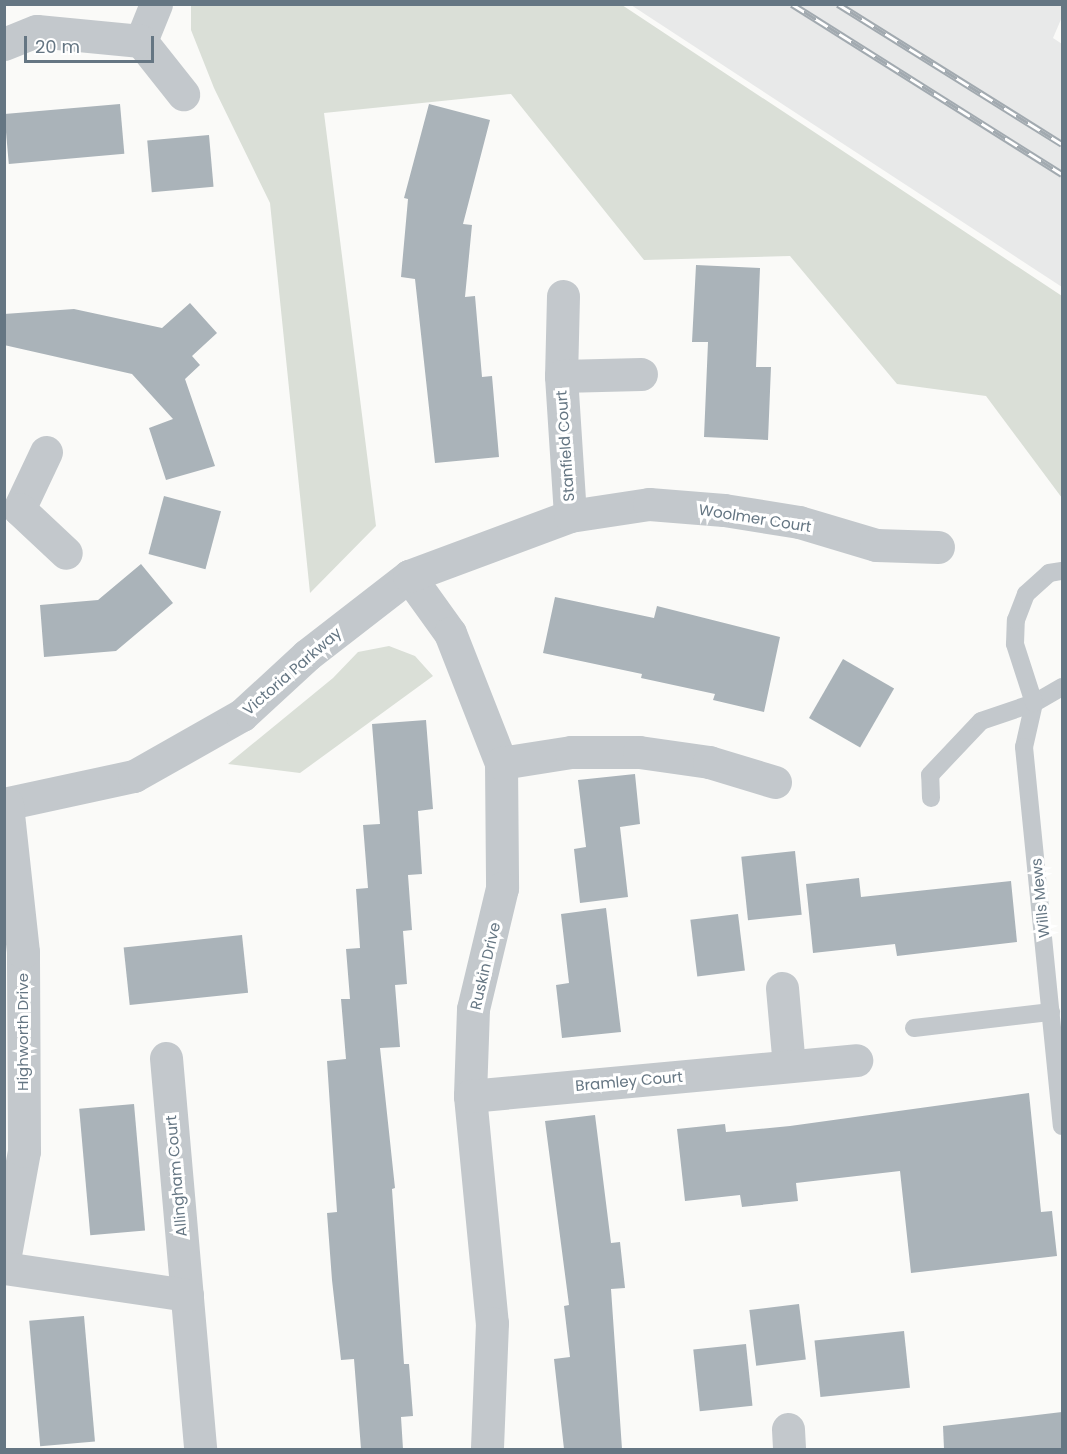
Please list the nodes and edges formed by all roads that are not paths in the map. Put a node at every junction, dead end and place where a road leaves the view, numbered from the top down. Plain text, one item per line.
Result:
1 (156, 4) edge
2 (141, 41) junction
3 (4, 44) edge
4 (183, 94) dead end
5 (563, 296) dead end
6 (641, 374) dead end
7 (561, 376) junction
8 (46, 452) dead end
9 (12, 509) edge
10 (570, 516) junction
11 (938, 547) dead end
12 (66, 553) dead end
13 (1062, 571) edge
14 (409, 576) junction
15 (1062, 687) edge
16 (1034, 703) junction
17 (501, 763) junction
18 (776, 783) dead end
19 (931, 798) dead end
20 (6, 804) edge
21 (782, 988) dead end
22 (1052, 1012) junction
23 (914, 1028) dead end
24 (166, 1058) dead end
25 (856, 1060) dead end
26 (789, 1066) junction
27 (470, 1096) junction
28 (1062, 1126) edge
29 (4, 1260) edge
30 (4, 1268) edge
31 (187, 1294) junction
32 (200, 1449) edge
33 (487, 1449) edge

1 - 2 street
2 - 3 street
2 - 4 street
5 - 7 street, Stanfield Court
6 - 7 street, Stanfield Court
7 - 10 street, Stanfield Court
8 - 9 street
9 - 12 street
10 - 11 street, Woolmer Court
10 - 14 street, Victoria Parkway
13 - 16 lane
14 - 17 street, Ruskin Drive
14 - 20 street, Victoria Parkway
15 - 16 lane
16 - 19 lane
16 - 22 lane, Wills Mews
17 - 18 street
17 - 27 street, Ruskin Drive
20 - 29 street, Highworth Drive
21 - 26 street
22 - 23 lane
22 - 28 lane, Wills Mews
24 - 31 street, Allingham Court
25 - 26 street, Bramley Court
26 - 27 street, Bramley Court
27 - 33 street, Ruskin Drive
30 - 31 street
31 - 32 street, Allingham Court

